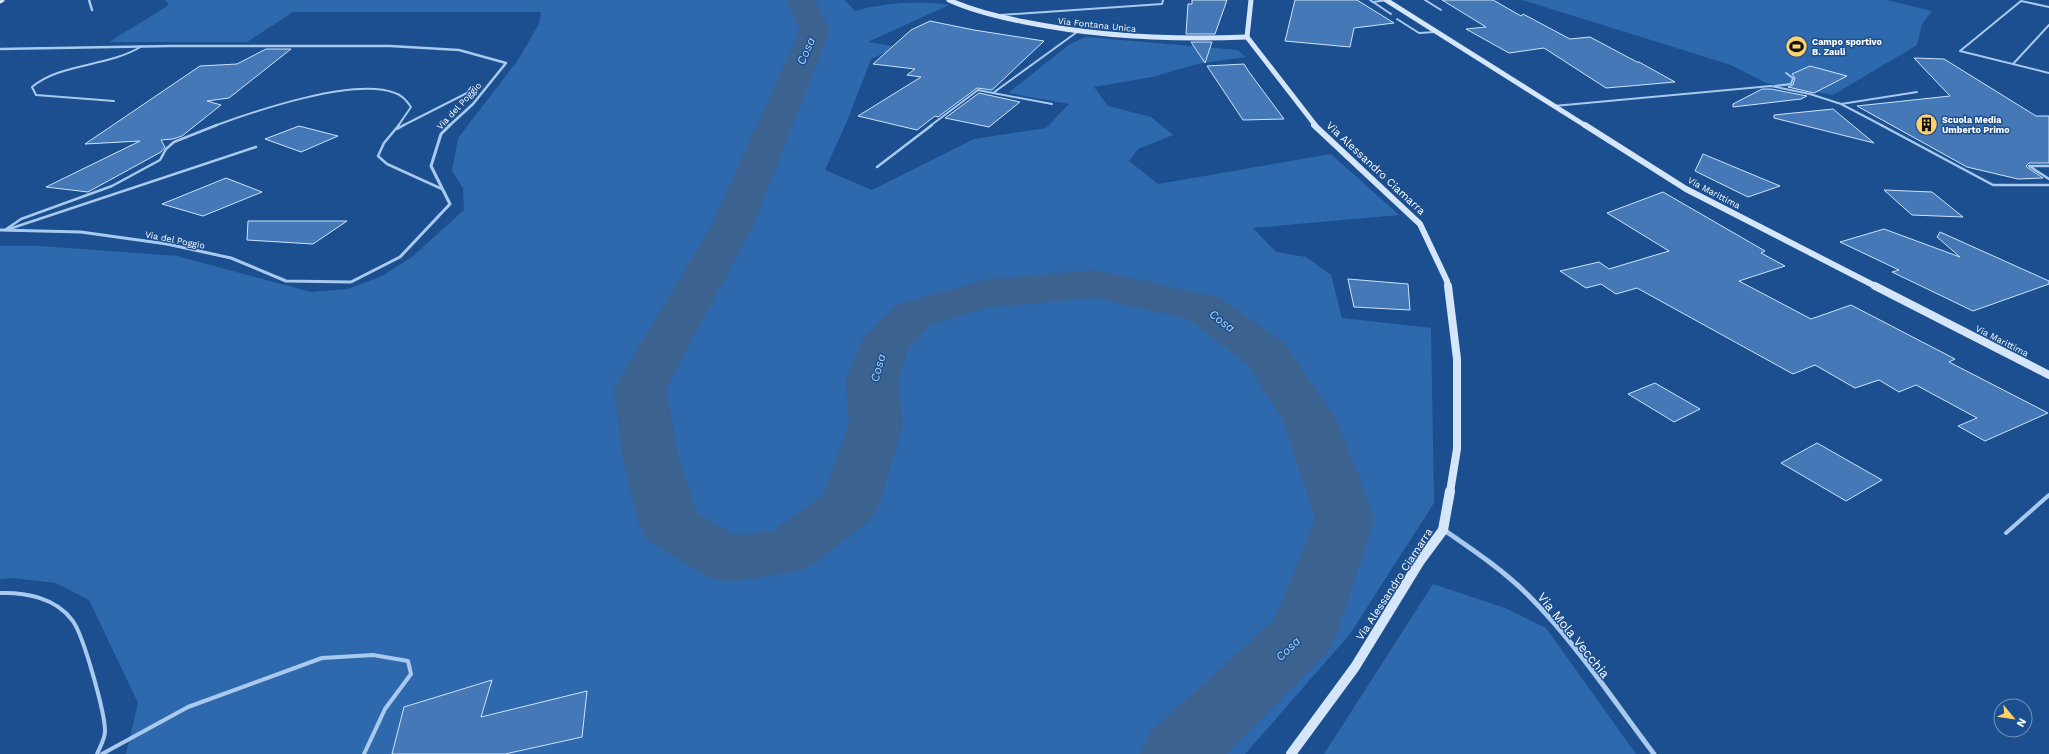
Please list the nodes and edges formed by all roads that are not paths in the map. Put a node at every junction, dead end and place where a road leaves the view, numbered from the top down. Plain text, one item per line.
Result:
1 (89, 0) edge
2 (949, 0) edge
3 (1163, 0) edge
4 (1250, 0) edge
5 (1370, 0) edge
6 (1386, 0) edge
7 (1425, 0) edge
8 (1373, 2) junction
9 (2049, 7) edge
10 (92, 10) dead end
11 (1441, 10) dead end
12 (1391, 14) dead end
13 (996, 15) junction
14 (1397, 19) dead end
15 (2049, 25) edge
16 (1077, 32) junction
17 (1437, 32) junction
18 (1247, 36) junction
19 (142, 46) junction
20 (0, 49) edge
21 (2013, 64) junction
22 (1786, 72) dead end
23 (2049, 73) edge
24 (1771, 86) junction
25 (471, 87) dead end
26 (993, 92) junction
27 (1917, 92) dead end
28 (114, 101) dead end
29 (1052, 104) dead end
30 (1841, 104) junction
31 (1554, 106) junction
32 (394, 131) junction
33 (256, 147) dead end
34 (2049, 166) edge
35 (877, 167) dead end
36 (2049, 179) edge
37 (2049, 185) edge
38 (442, 189) junction
39 (0, 230) edge
40 (5, 230) junction
41 (2049, 376) edge
42 (2049, 495) edge
43 (1443, 530) junction
44 (2006, 532) dead end
45 (0, 593) edge
46 (97, 754) edge
47 (102, 754) edge
48 (364, 754) edge
49 (1291, 754) edge
50 (1654, 754) edge

1 - 10 street
2 - 13 main road, Via Fontana Unica
3 - 13 lane
4 - 18 main road
5 - 8 lane
6 - 8 lane
6 - 17 main road, Via Marittima
7 - 11 lane
8 - 12 lane
9 - 21 lane
13 - 16 main road, Via Fontana Unica
14 - 17 lane
15 - 21 lane
16 - 18 main road, Via Fontana Unica
16 - 26 lane
17 - 31 main road, Via Marittima
18 - 43 main road, Via Alessandro Ciamarra
19 - 20 street, Via del Poggio
19 - 28 lane
19 - 38 street, Via del Poggio
21 - 23 lane
22 - 24 lane
24 - 30 lane
24 - 31 lane
25 - 32 lane
26 - 29 lane
26 - 35 lane
27 - 30 lane
30 - 37 lane
31 - 41 main road, Via Marittima
32 - 38 lane
32 - 40 lane
33 - 40 lane
34 - 36 lane
38 - 40 street, Via del Poggio
39 - 40 street, Via del Poggio
42 - 44 lane
43 - 49 main road, Via Alessandro Ciamarra
43 - 50 street, Via Mola Vecchia
45 - 46 lane
47 - 48 lane

